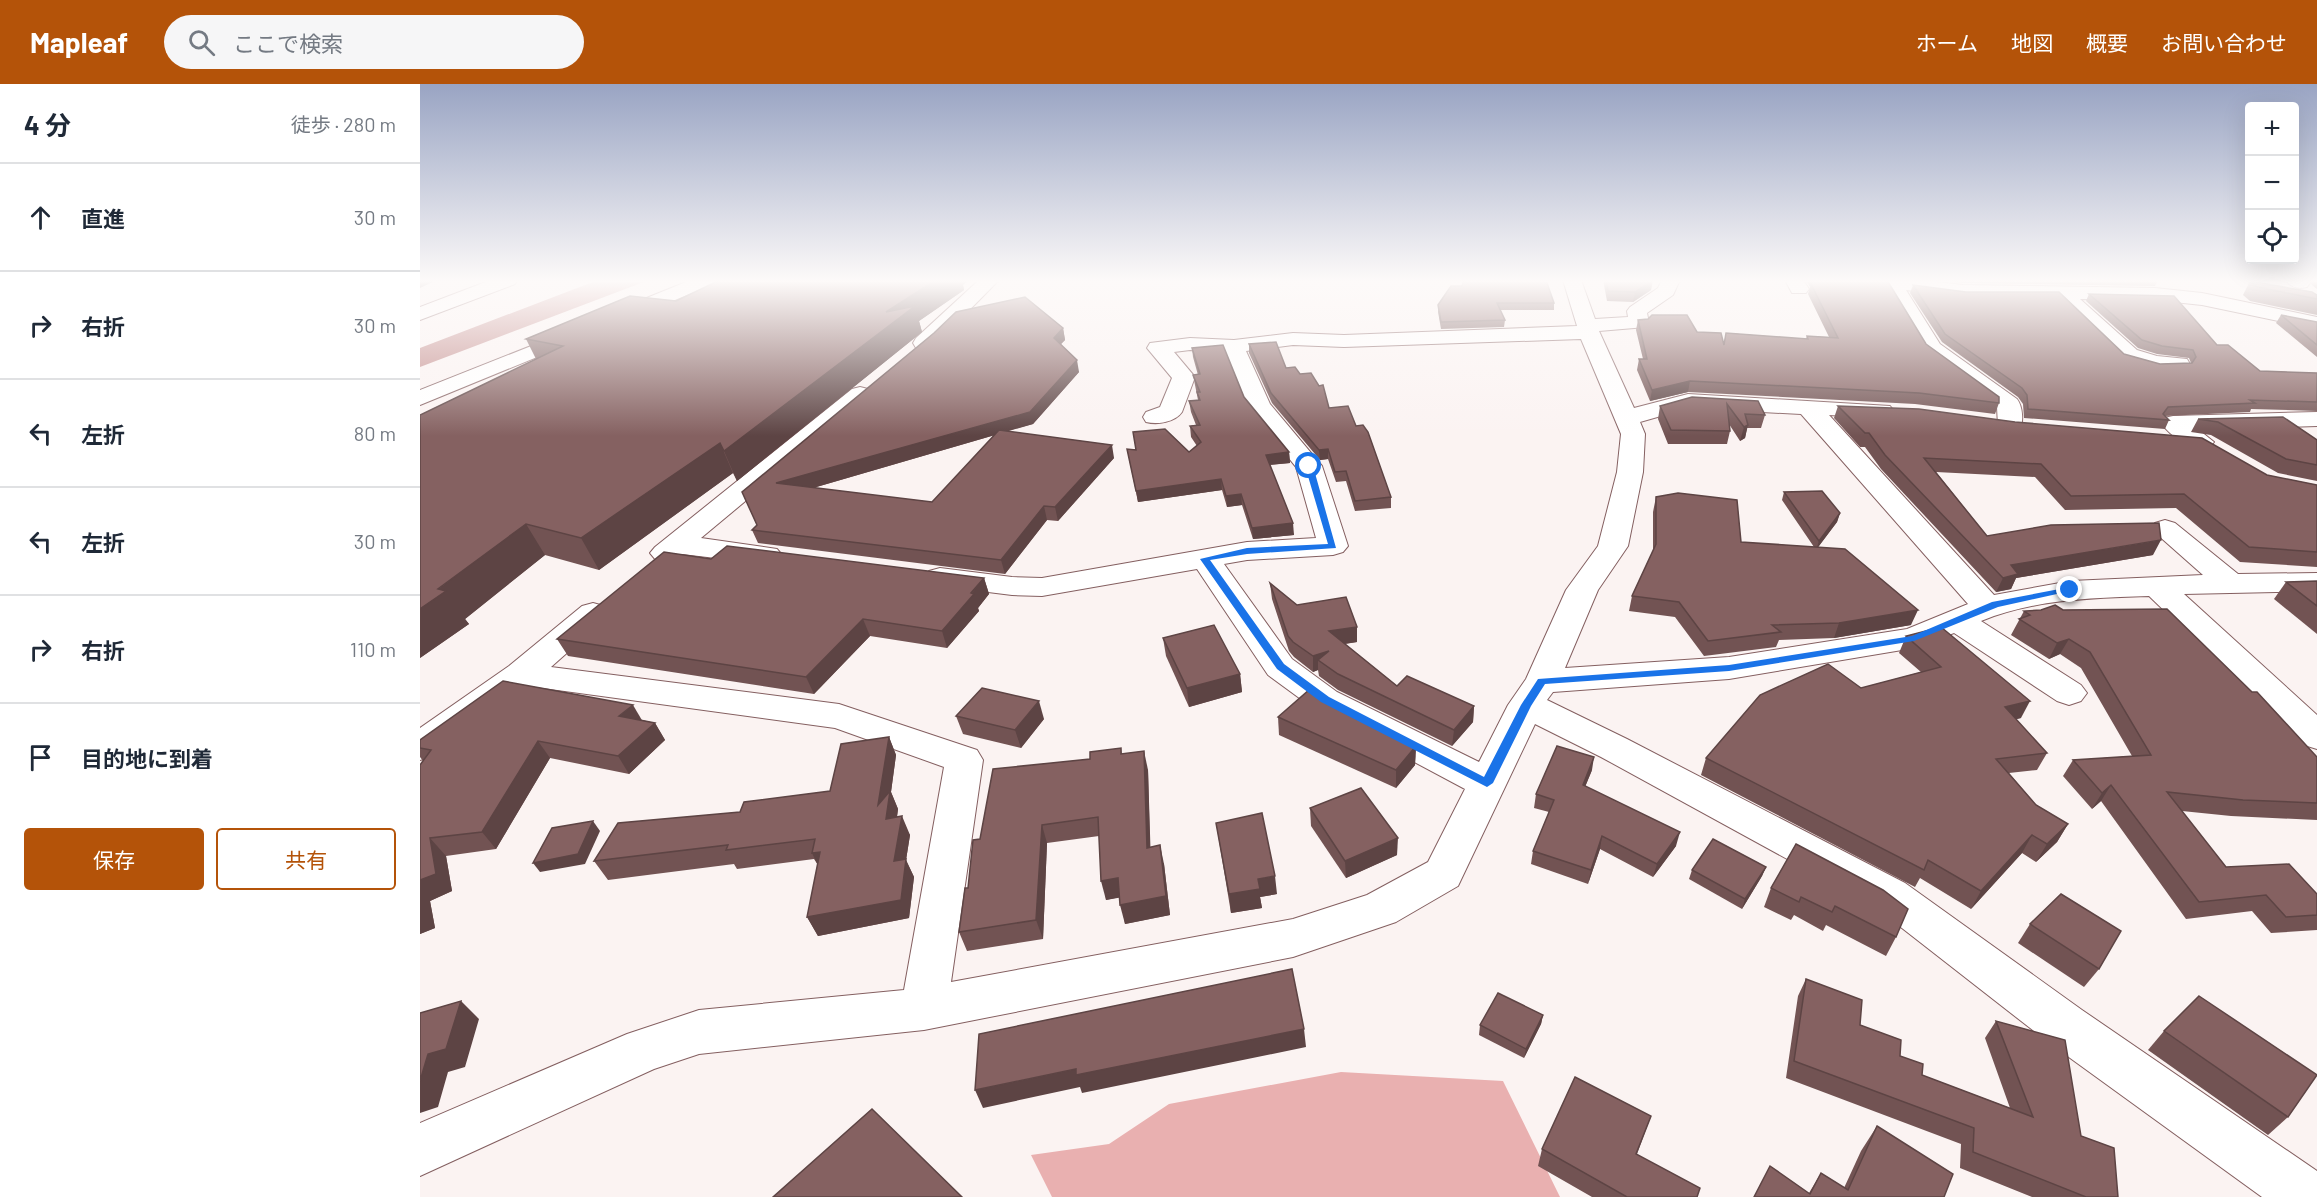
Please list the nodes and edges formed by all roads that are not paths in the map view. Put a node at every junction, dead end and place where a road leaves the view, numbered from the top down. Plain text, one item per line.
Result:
1 (581, 332) edge
2 (936, 332) edge
3 (1514, 332) edge
4 (1590, 332) edge
5 (1921, 332) edge
6 (2104, 332) edge
7 (1234, 346) junction
8 (904, 359) edge
9 (2179, 364) edge
10 (878, 380) edge
11 (420, 398) edge
12 (1808, 407) junction
13 (1903, 413) edge
14 (1155, 417) dead end
15 (1626, 418) junction
16 (2317, 419) edge
17 (2011, 426) edge
18 (2153, 438) edge
19 (2165, 529) dead end
20 (676, 544) junction
21 (792, 558) edge
22 (1205, 559) junction
23 (649, 567) edge
24 (908, 573) edge
25 (2317, 582) edge
26 (2231, 583) junction
27 (2158, 587) junction
28 (612, 597) edge
29 (1988, 607) junction
30 (1958, 620) junction
31 (521, 674) junction
32 (1534, 693) junction
33 (2069, 693) dead end
34 (2317, 736) edge
35 (420, 747) edge
36 (1487, 783) junction
37 (924, 1008) junction
38 (420, 1150) edge
39 (2308, 1197) edge

1 - 11 street
2 - 8 street
3 - 7 street
4 - 15 street
5 - 17 street
6 - 9 street
7 - 14 street
7 - 22 street
10 - 20 street
12 - 13 street
12 - 15 street
12 - 29 street
15 - 32 street
16 - 18 street
19 - 26 street
20 - 21 street
20 - 23 street
22 - 24 street
22 - 36 street
25 - 26 street
26 - 27 street
27 - 29 street
27 - 34 street
28 - 31 street
29 - 30 street
30 - 32 street
30 - 33 street
31 - 35 street
31 - 37 street
32 - 36 street
32 - 39 street
36 - 37 street
37 - 38 street

